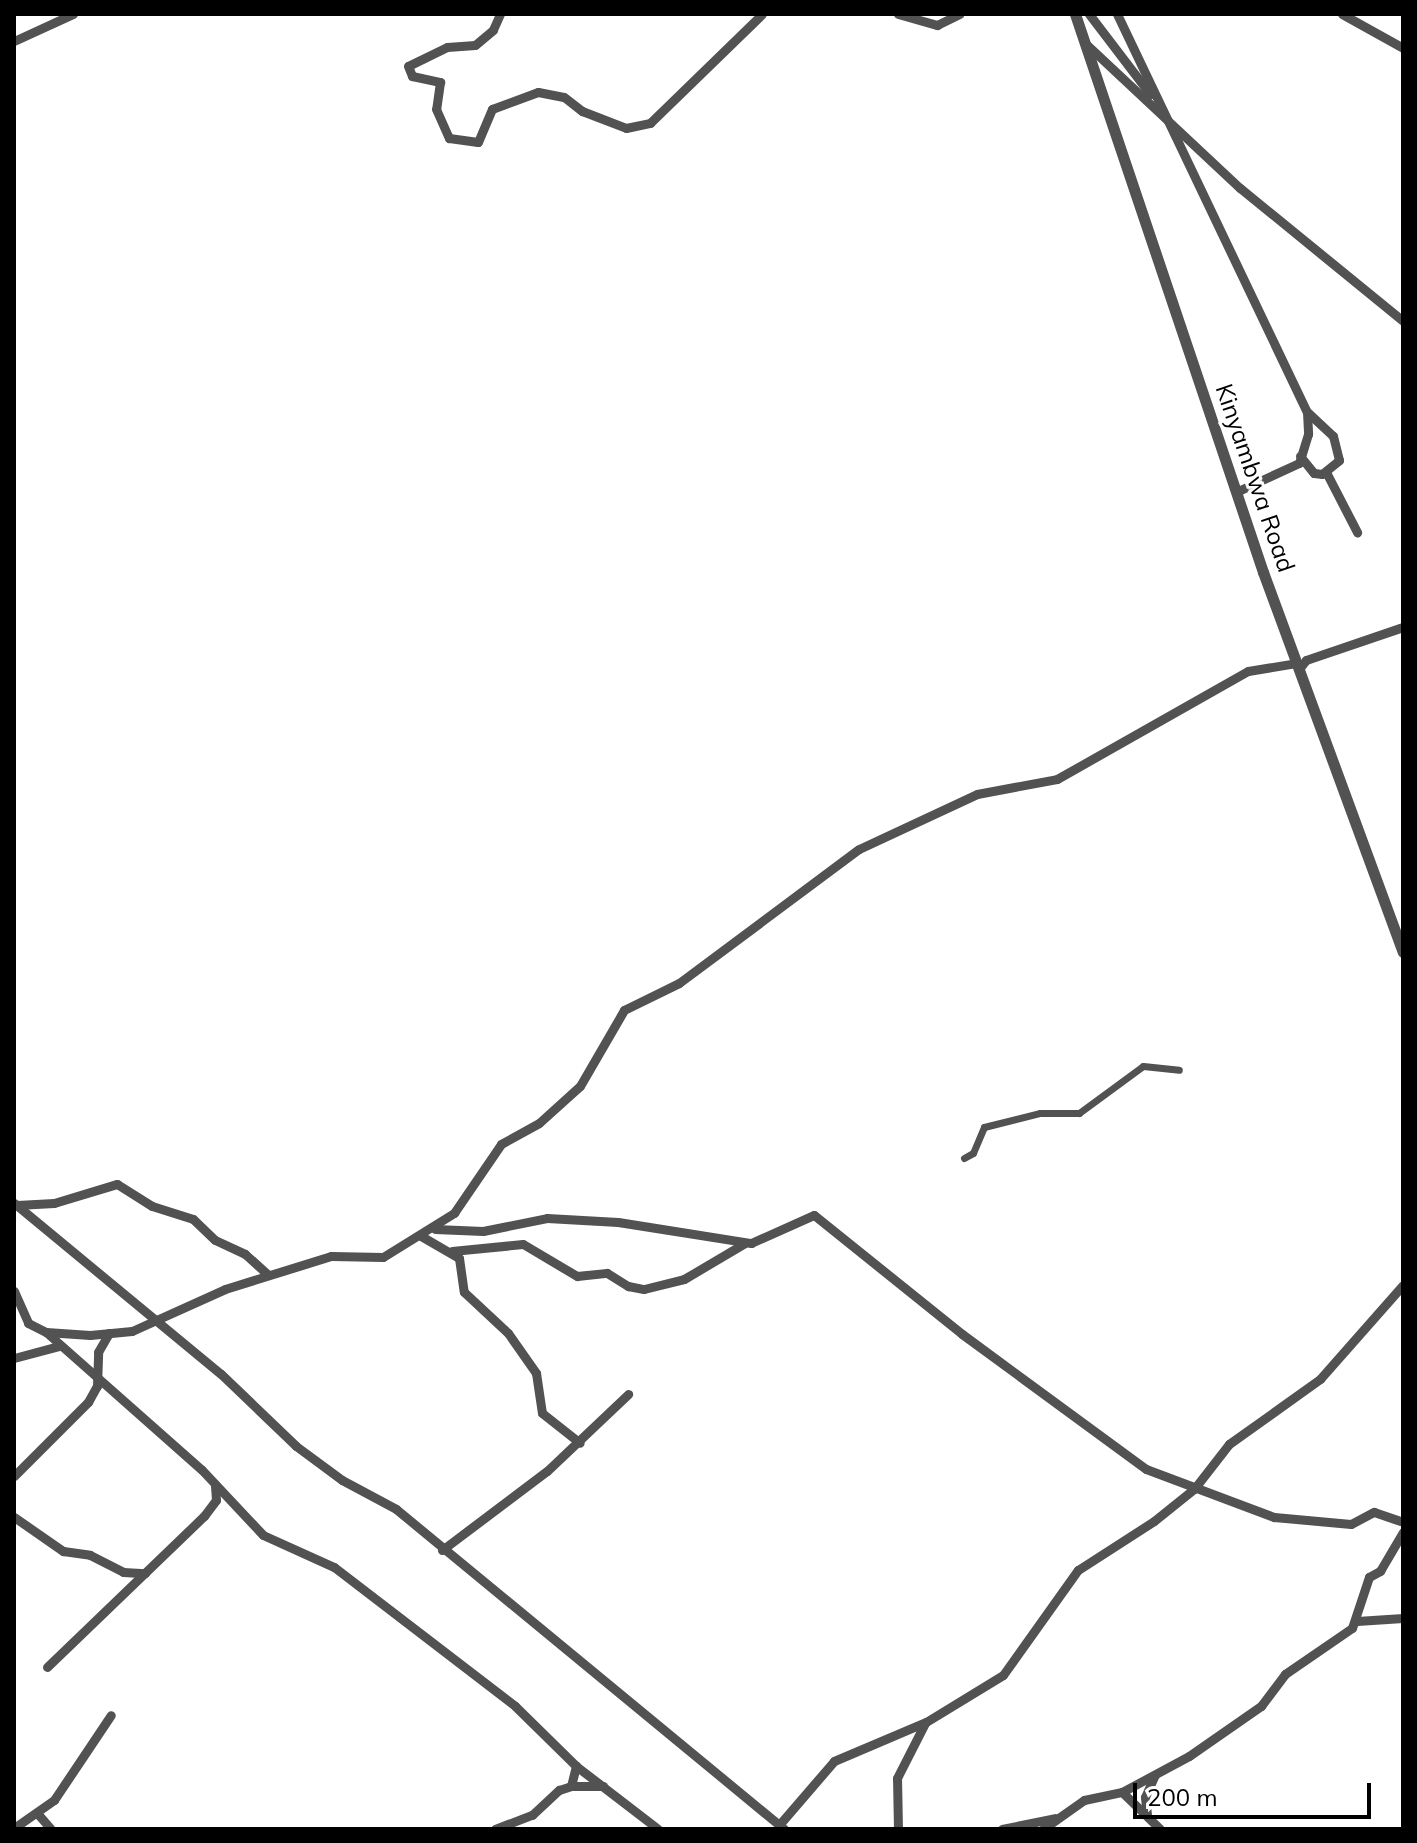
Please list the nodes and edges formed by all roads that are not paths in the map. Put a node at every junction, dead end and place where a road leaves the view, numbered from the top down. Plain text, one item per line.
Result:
1 (73, 14) edge
2 (500, 14) edge
3 (762, 14) edge
4 (898, 14) edge
5 (960, 14) edge
6 (1075, 14) edge
7 (1089, 14) edge
8 (1117, 14) edge
9 (1342, 14) edge
10 (14, 41) edge
11 (1084, 42) junction
12 (1403, 48) edge
13 (1162, 111) junction
14 (1403, 321) edge
15 (1307, 412) junction
16 (1300, 456) junction
17 (1326, 472) junction
18 (1236, 492) junction
19 (1357, 532) dead end
20 (1403, 627) edge
21 (1298, 666) junction
22 (1403, 952) edge
23 (1179, 1070) dead end
24 (964, 1158) dead end
25 (14, 1203) edge
26 (432, 1229) junction
27 (421, 1236) junction
28 (745, 1243) junction
29 (452, 1251) junction
30 (267, 1274) junction
31 (1403, 1285) edge
32 (14, 1291) edge
33 (157, 1321) junction
34 (46, 1332) junction
35 (109, 1333) junction
36 (59, 1346) junction
37 (14, 1358) edge
38 (97, 1379) junction
39 (628, 1394) dead end
40 (580, 1443) junction
41 (14, 1476) edge
42 (215, 1484) junction
43 (1194, 1489) junction
44 (14, 1517) edge
45 (1403, 1522) edge
46 (1403, 1532) edge
47 (442, 1550) junction
48 (145, 1573) junction
49 (1403, 1618) edge
50 (1357, 1621) junction
51 (47, 1667) dead end
52 (111, 1715) dead end
53 (926, 1722) junction
54 (576, 1766) junction
55 (1155, 1774) junction
56 (571, 1786) junction
57 (603, 1786) junction
58 (1122, 1792) junction
59 (37, 1813) junction
60 (1147, 1814) junction
61 (1055, 1818) junction
62 (14, 1828) edge
63 (778, 1828) edge
64 (51, 1829) edge
65 (495, 1829) edge
66 (658, 1829) edge
67 (898, 1829) edge
68 (1002, 1829) edge
69 (1043, 1829) edge
70 (1160, 1829) edge

1 - 10 street
2 - 3 street
4 - 5 street
6 - 11 street, Kinyambwa Road
7 - 13 street
8 - 13 street
9 - 12 street
11 - 13 street
11 - 18 street, Kinyambwa Road
13 - 14 street
13 - 15 street
15 - 16 street
15 - 17 street
16 - 17 street
16 - 18 street
17 - 19 street
18 - 21 street, Kinyambwa Road
20 - 21 street
21 - 22 street, Kinyambwa Road
21 - 26 street
23 - 24 street
25 - 30 street
25 - 33 street
26 - 27 street
26 - 28 street
27 - 29 street
27 - 30 street
28 - 29 street
28 - 43 street
29 - 40 street
30 - 33 street
31 - 43 street
32 - 34 street
33 - 35 street
33 - 47 street
34 - 35 street
34 - 36 street
35 - 38 street
36 - 37 street
36 - 38 street
38 - 41 street
38 - 42 street
39 - 40 street
40 - 47 street
42 - 48 street
42 - 54 street
43 - 45 street
43 - 53 street
44 - 48 street
46 - 50 street
47 - 63 street
48 - 51 street
49 - 50 street
50 - 55 street
52 - 59 street
53 - 63 street
53 - 67 street
54 - 56 street
54 - 57 street
55 - 58 street
55 - 60 street
56 - 57 street
56 - 65 street
57 - 66 street
58 - 60 street
58 - 61 street
59 - 62 street
59 - 64 street
60 - 70 street
61 - 68 street
61 - 69 street

